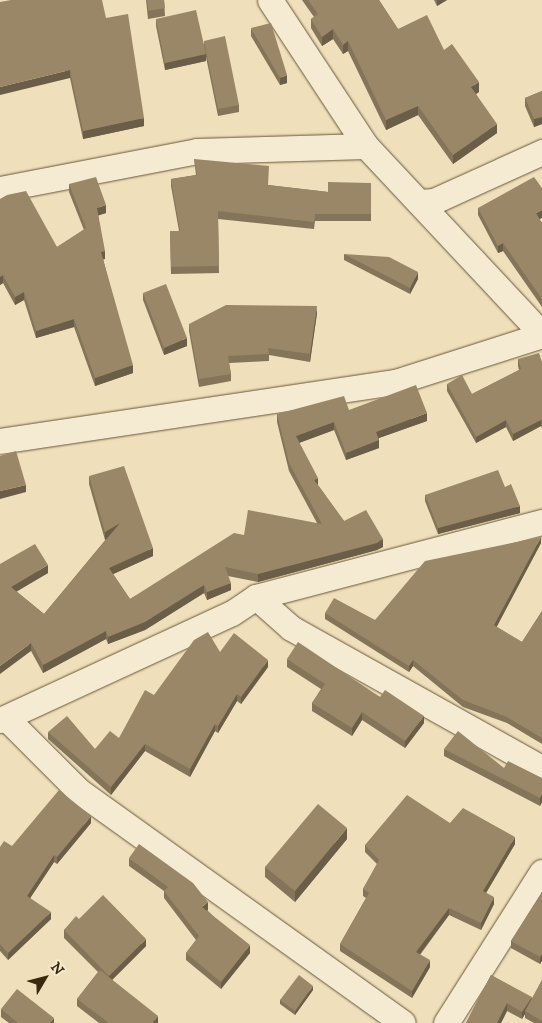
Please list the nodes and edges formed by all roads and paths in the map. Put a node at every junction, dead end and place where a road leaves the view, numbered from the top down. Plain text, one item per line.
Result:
1 (270, 0) edge
2 (366, 146) junction
3 (542, 152) edge
4 (0, 189) edge
5 (420, 202) junction
6 (542, 335) edge
7 (0, 442) edge
8 (542, 522) edge
9 (256, 597) junction
10 (3, 719) edge
11 (542, 768) edge
12 (542, 872) edge
13 (404, 1023) edge
14 (446, 1023) edge

1 - 2 street
2 - 4 street
2 - 5 street
3 - 5 street
5 - 6 street
6 - 7 street
8 - 9 street
9 - 10 street
9 - 11 street
10 - 13 street
12 - 14 street

